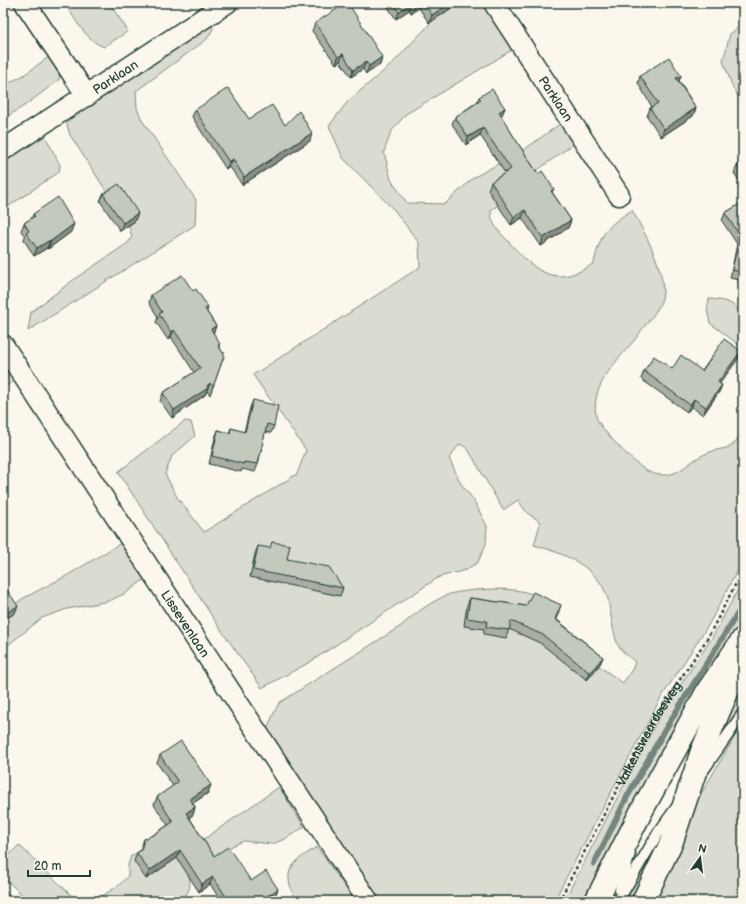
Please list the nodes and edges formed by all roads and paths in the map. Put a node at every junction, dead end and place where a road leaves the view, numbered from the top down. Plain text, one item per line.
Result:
1 (25, 3) edge
2 (227, 3) edge
3 (494, 3) edge
4 (87, 96) junction
5 (3, 150) edge
6 (619, 195) dead end
7 (3, 345) edge
8 (743, 570) edge
9 (743, 639) edge
10 (743, 655) edge
11 (743, 713) edge
12 (686, 792) junction
13 (641, 812) junction
14 (368, 901) edge
15 (559, 901) edge
16 (596, 901) edge
17 (617, 901) edge
18 (643, 901) edge

1 - 4 street
2 - 4 street, Parklaan
3 - 6 street, Parklaan
4 - 5 street, Parklaan
7 - 14 street, Lissevenlaan
8 - 15 path, Valkenswaardseweg
9 - 13 main road
10 - 12 main road
11 - 12 lane
12 - 17 lane
12 - 18 main road
13 - 16 main road
13 - 17 lane

